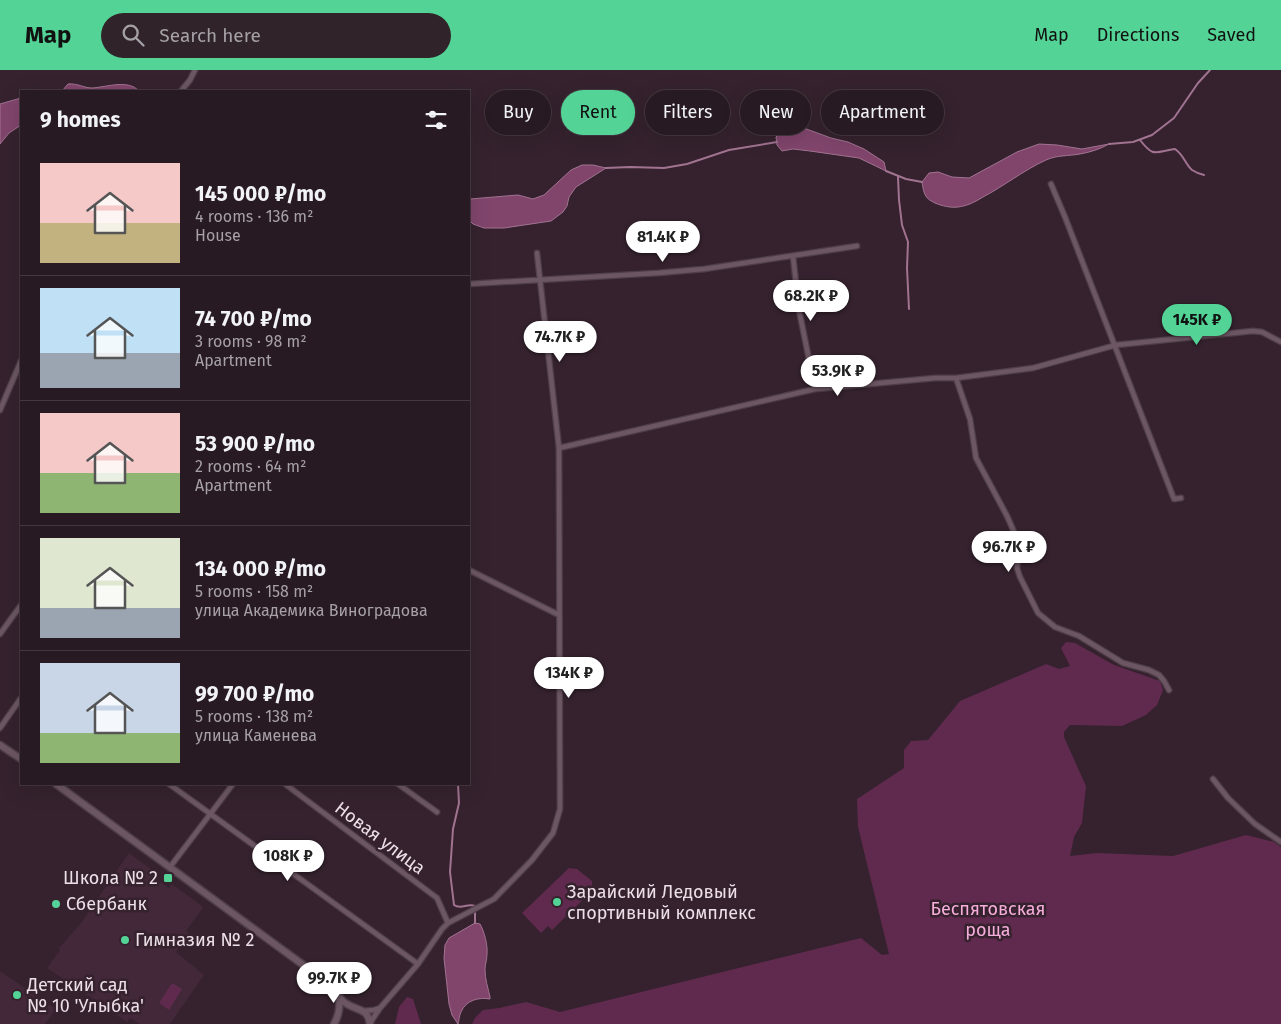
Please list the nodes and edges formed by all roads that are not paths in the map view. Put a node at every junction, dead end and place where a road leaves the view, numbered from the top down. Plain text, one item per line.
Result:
1 (195, 70) edge
2 (182, 90) edge
3 (1051, 184) dead end
4 (857, 246) dead end
5 (537, 253) dead end
6 (793, 256) junction
7 (541, 280) junction
8 (470, 284) edge
9 (1281, 342) edge
10 (1116, 345) junction
11 (20, 362) edge
12 (956, 378) junction
13 (815, 389) junction
14 (0, 410) edge
15 (559, 448) junction
16 (1181, 498) dead end
17 (470, 570) edge
18 (20, 606) edge
19 (559, 615) junction
20 (0, 634) edge
21 (1169, 690) dead end
22 (20, 699) edge
23 (0, 728) edge
24 (0, 745) edge
25 (20, 758) edge
26 (1213, 779) dead end
27 (57, 785) edge
28 (170, 785) edge
29 (232, 785) edge
30 (286, 785) edge
31 (399, 785) edge
32 (437, 812) dead end
33 (210, 814) junction
34 (1281, 842) edge
35 (170, 867) junction
36 (448, 924) junction
37 (418, 964) junction
38 (338, 996) junction
39 (354, 1008) junction
40 (380, 1008) junction
41 (363, 1011) junction
42 (338, 1016) junction
43 (370, 1023) edge
44 (335, 1024) edge

1 - 2 street
3 - 10 street
4 - 6 street
5 - 7 street
6 - 7 street
6 - 13 street
7 - 8 street
7 - 15 street
9 - 10 street
10 - 12 street
10 - 16 street
11 - 14 street
12 - 13 street
12 - 21 street
13 - 15 street
15 - 19 street
17 - 19 street
18 - 20 street
19 - 36 street
22 - 23 street
24 - 25 main road
26 - 34 street
27 - 35 main road
28 - 33 street
29 - 33 street
30 - 36 street, Новая улица
31 - 32 street
33 - 35 street
33 - 37 street
35 - 38 main road
36 - 37 street
37 - 40 street
38 - 39 main road
38 - 42 main road
39 - 41 main road
39 - 42 main road
40 - 41 street
40 - 43 street
41 - 43 main road
42 - 44 main road

